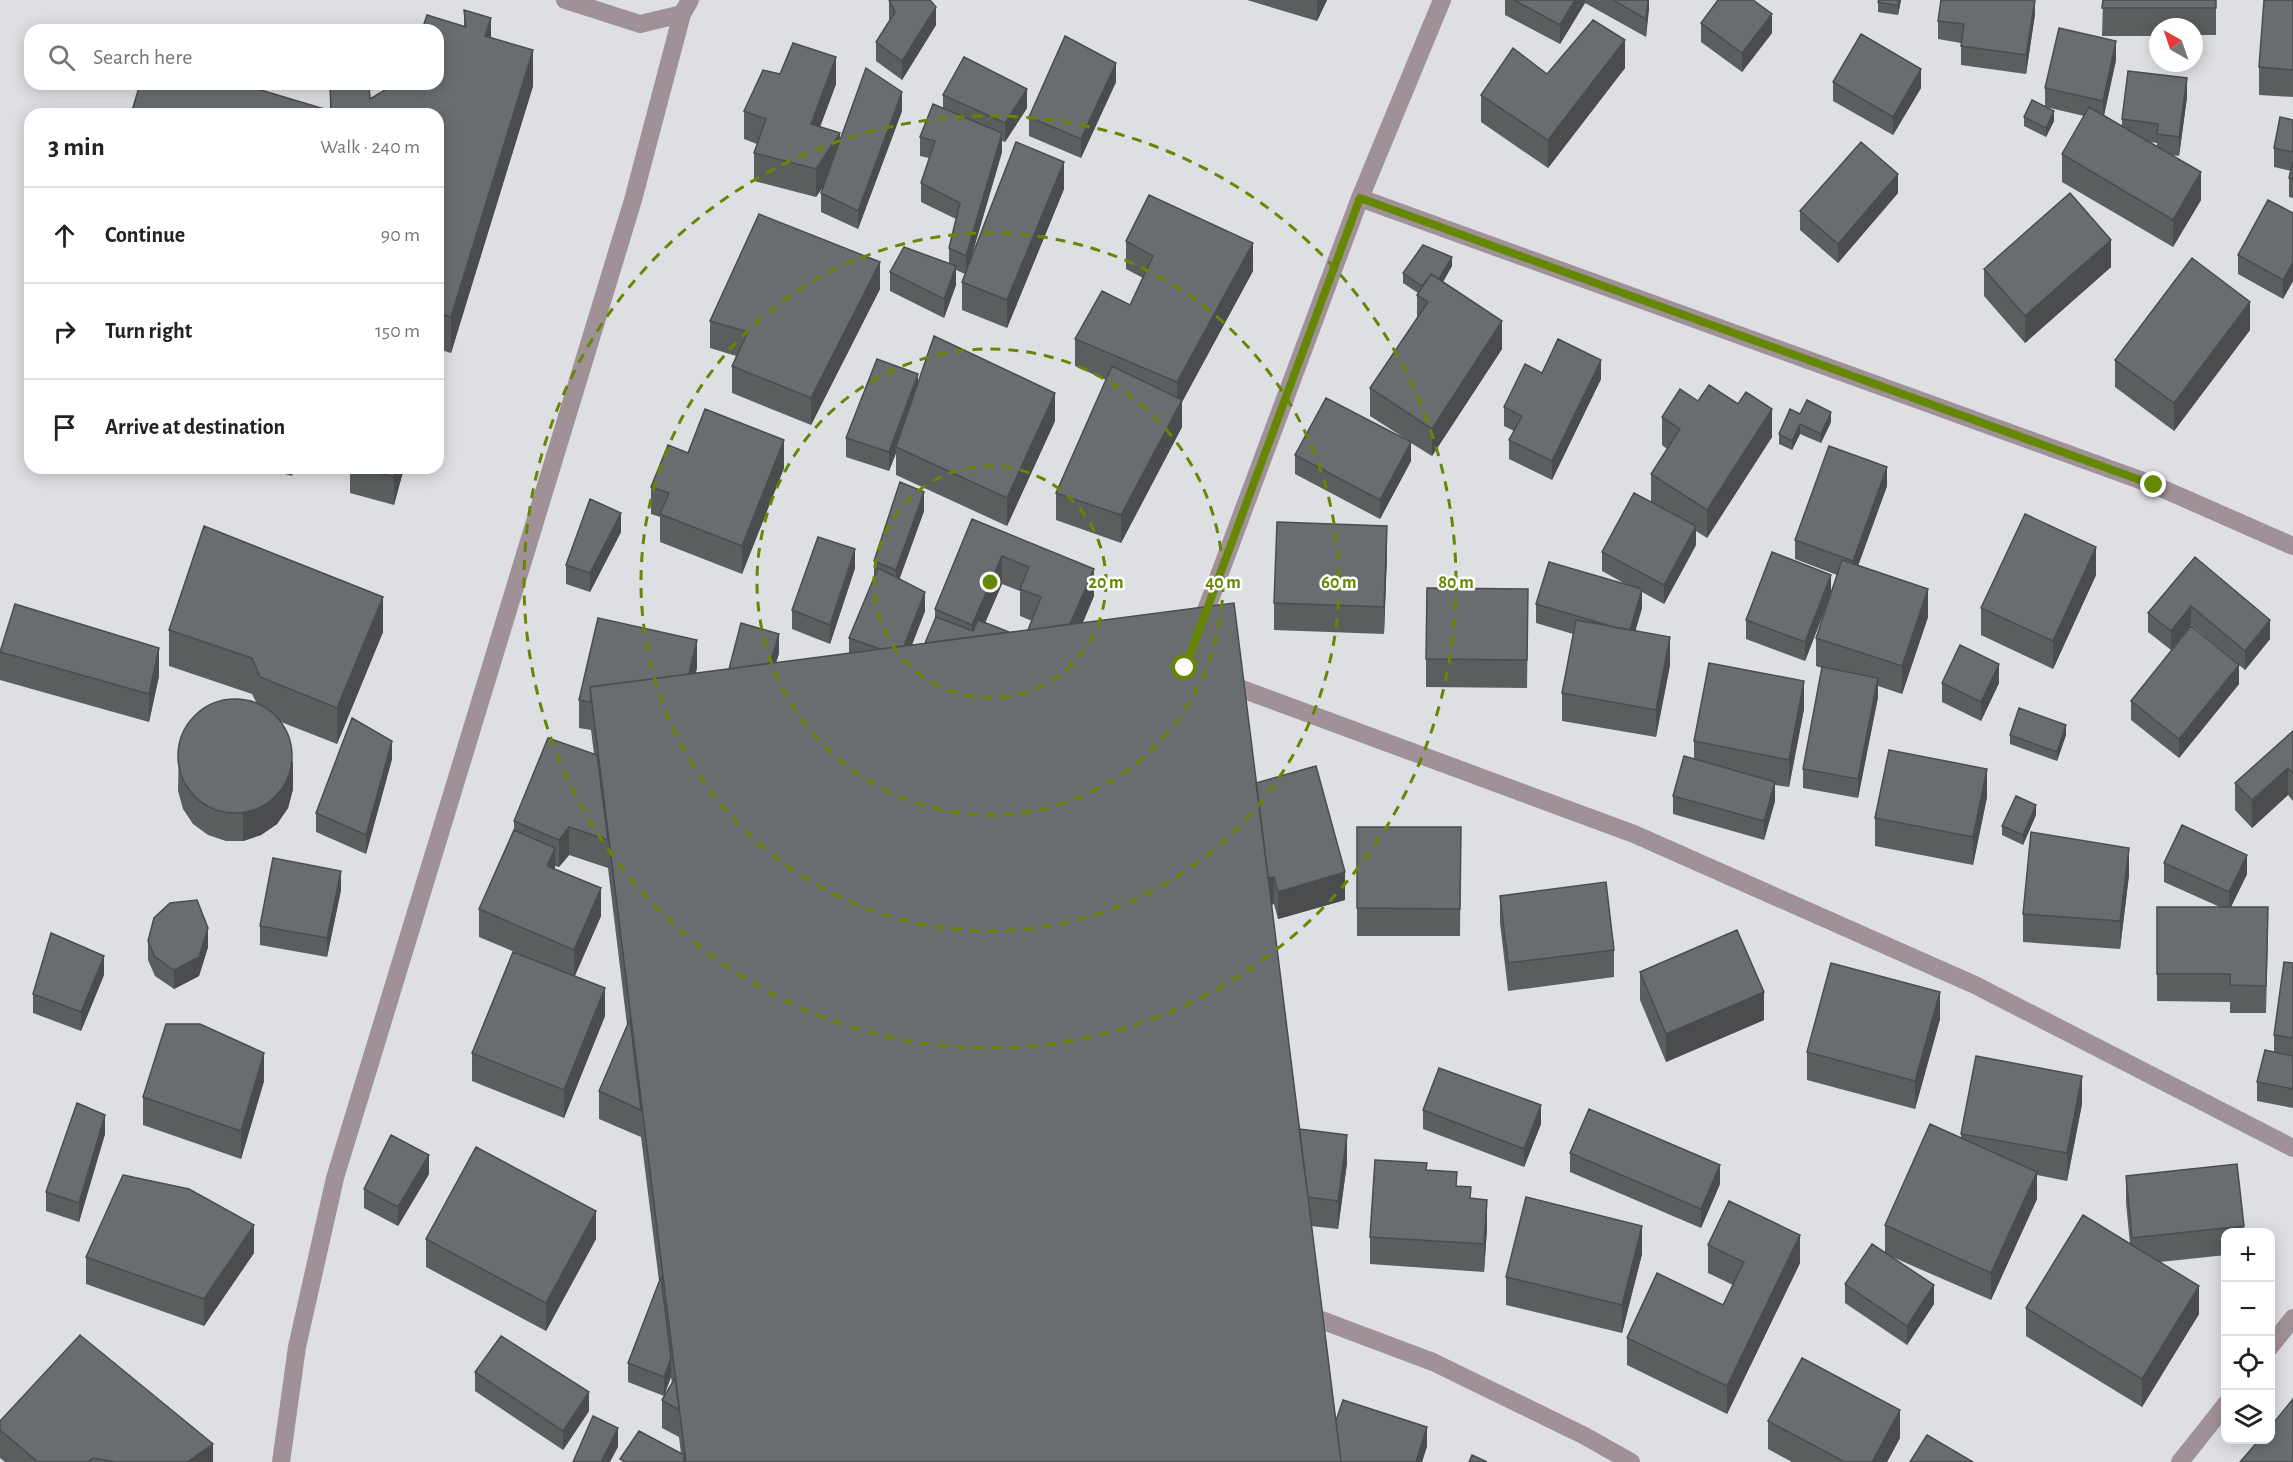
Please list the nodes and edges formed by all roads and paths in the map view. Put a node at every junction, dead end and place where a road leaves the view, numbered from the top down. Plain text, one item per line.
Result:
1 (565, 0) edge
2 (1442, 0) edge
3 (686, 7) edge
4 (1360, 198) junction
5 (2293, 546) edge
6 (1193, 646) edge
7 (1207, 676) edge
8 (2293, 1148) edge
9 (1288, 1307) edge
10 (2293, 1318) edge
11 (2275, 1342) edge
12 (2221, 1410) edge
13 (280, 1462) edge
14 (1631, 1462) edge
15 (2180, 1462) edge

1 - 3 street
2 - 4 street
3 - 13 street
4 - 5 street
4 - 6 street
7 - 8 street
9 - 14 street
10 - 11 street
12 - 15 street

